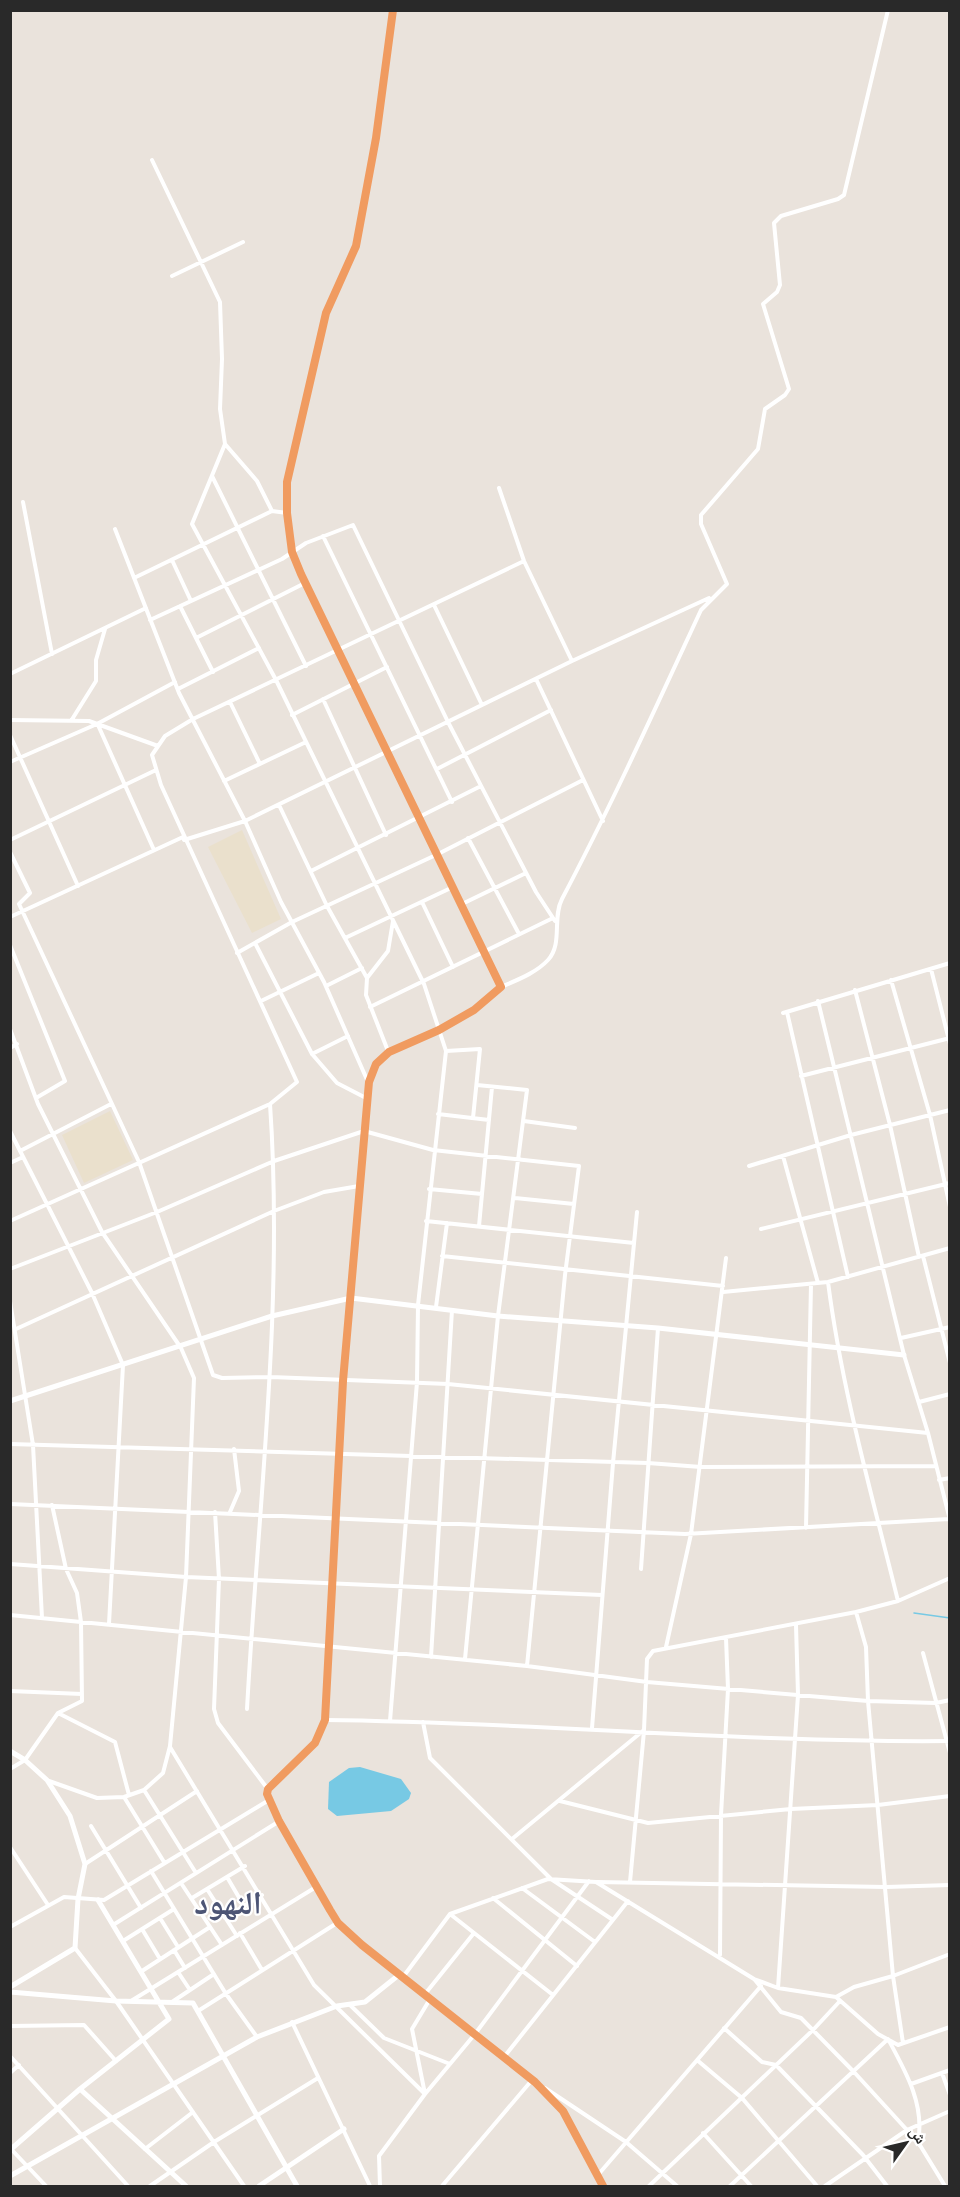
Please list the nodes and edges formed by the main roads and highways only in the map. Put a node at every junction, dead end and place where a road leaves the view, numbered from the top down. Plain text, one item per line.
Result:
1 (393, 10) edge
2 (603, 2187) edge

1 - 2 highway

